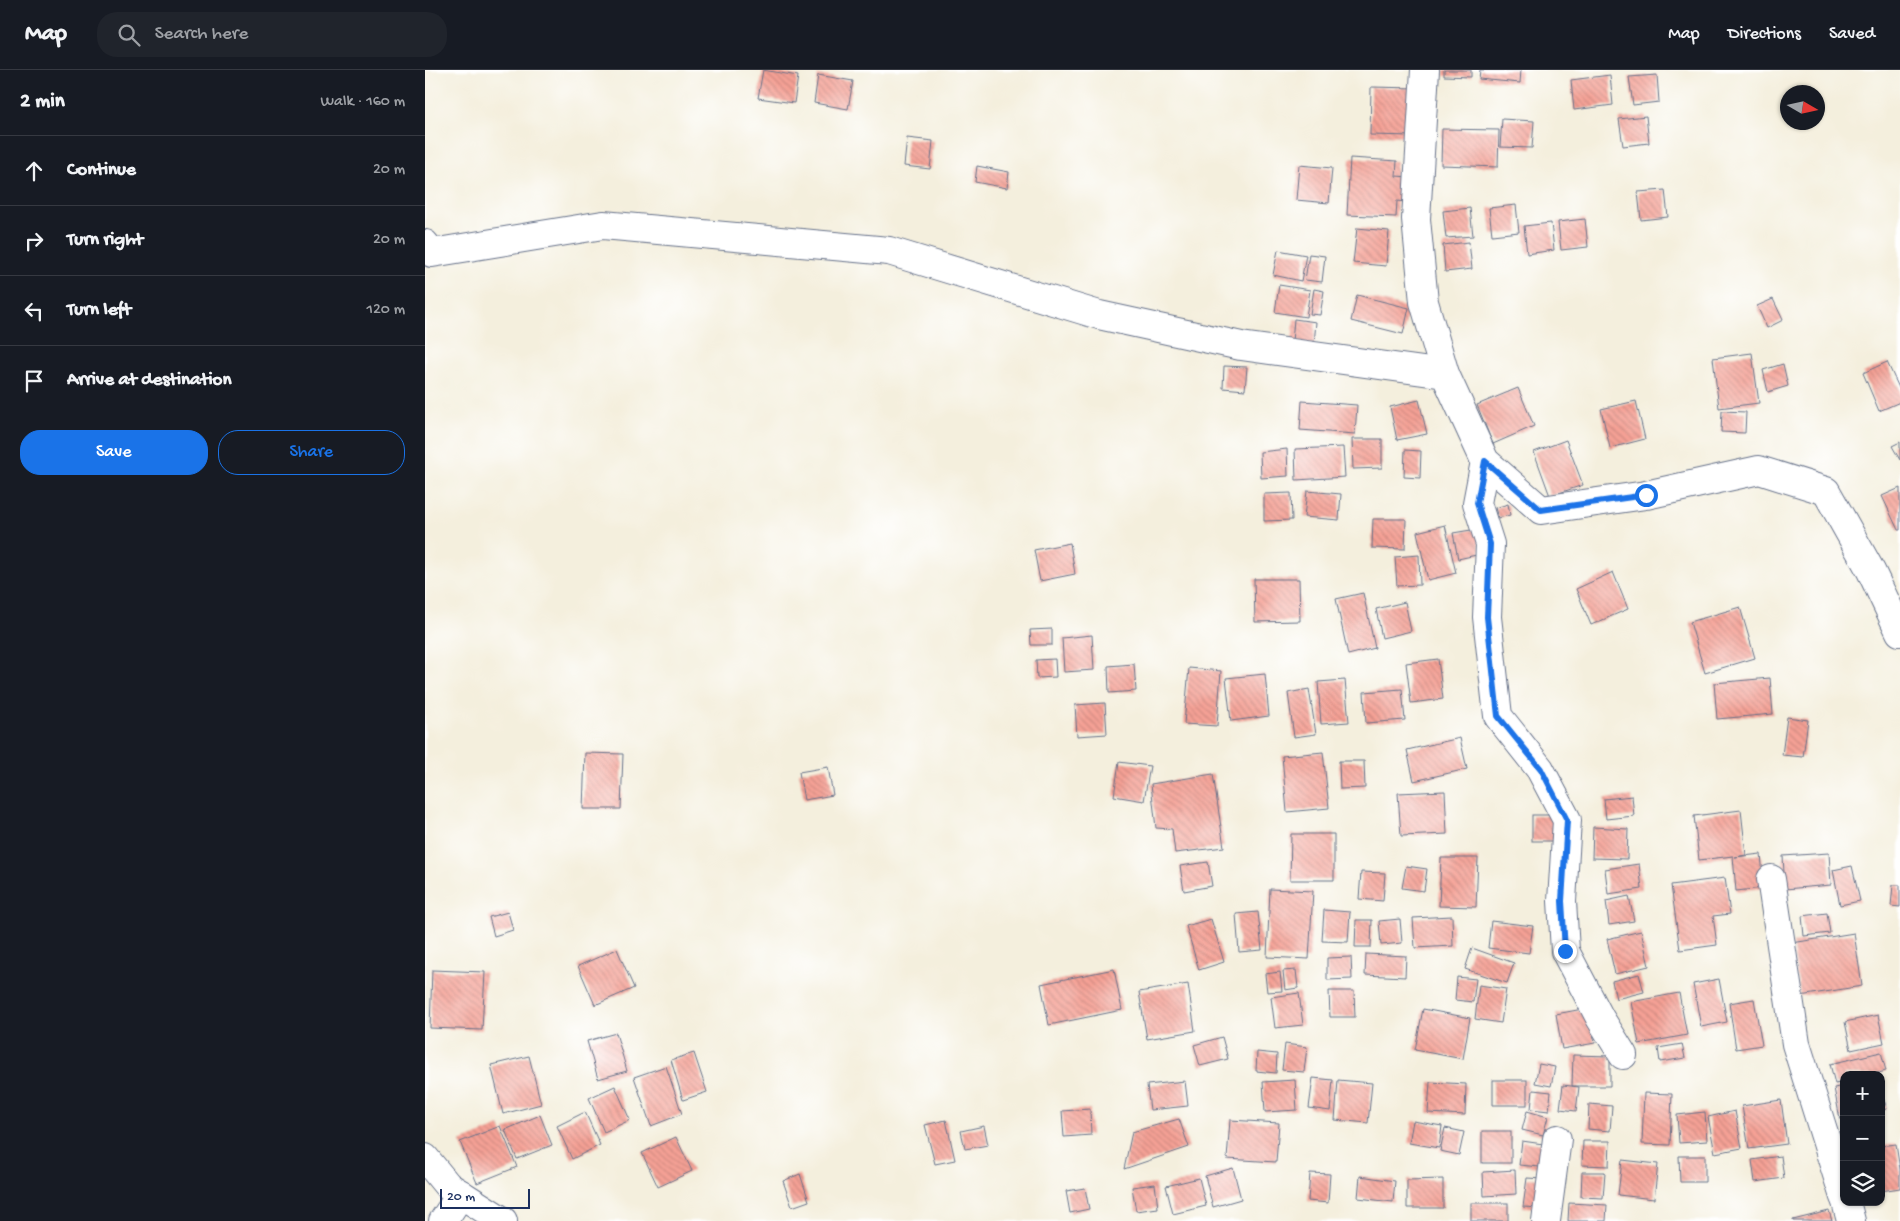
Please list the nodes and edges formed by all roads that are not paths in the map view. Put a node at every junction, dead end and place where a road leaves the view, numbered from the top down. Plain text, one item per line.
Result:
1 (1425, 70) edge
2 (425, 244) edge
3 (1445, 374) junction
4 (1485, 461) junction
5 (1900, 632) edge
6 (1771, 878) dead end
7 (1623, 1055) dead end
8 (1557, 1139) dead end
9 (425, 1158) edge
10 (1840, 1185) edge
11 (461, 1194) junction
12 (1846, 1206) edge
13 (443, 1221) edge
14 (503, 1221) edge
15 (1546, 1221) edge
16 (1851, 1221) edge

1 - 3 street
2 - 3 street
3 - 4 street
4 - 5 street
4 - 7 street
6 - 10 street
8 - 15 street
9 - 11 street
11 - 13 street
11 - 14 street
12 - 16 street

